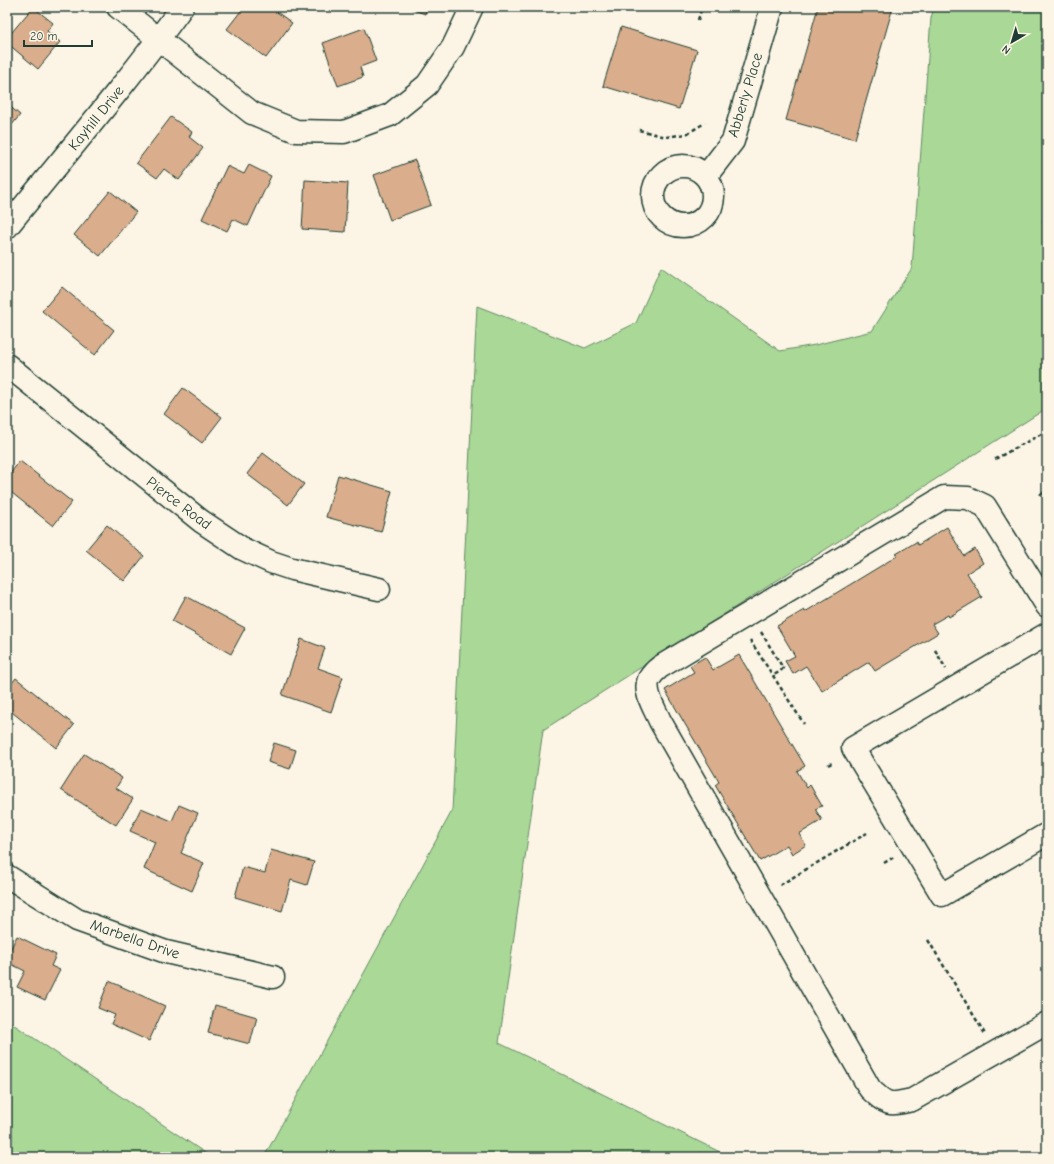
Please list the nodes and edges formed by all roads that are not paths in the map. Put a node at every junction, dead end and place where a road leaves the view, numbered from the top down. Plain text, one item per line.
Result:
1 (118, 7) edge
2 (182, 7) edge
3 (472, 7) edge
4 (772, 7) edge
5 (158, 40) junction
6 (706, 176) dead end
7 (7, 226) edge
8 (7, 365) edge
9 (379, 589) dead end
10 (1047, 606) edge
11 (1047, 634) edge
12 (1047, 834) edge
13 (7, 876) edge
14 (273, 977) dead end
15 (1047, 1023) edge

1 - 5 street
2 - 5 street, Kayhill Drive
3 - 5 street
4 - 6 street, Abberly Place
5 - 7 street, Kayhill Drive
8 - 9 street, Pierce Road
10 - 15 street
11 - 12 street
13 - 14 street, Marbella Drive

